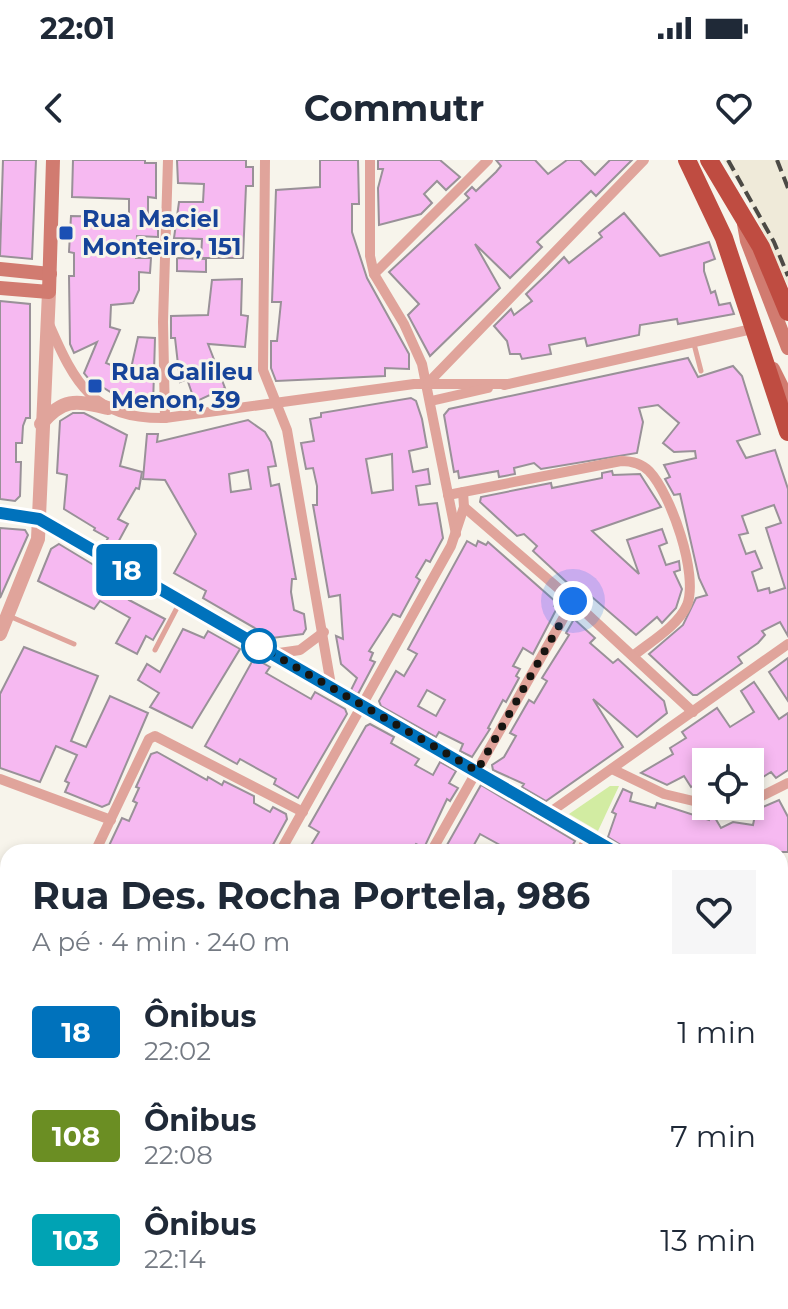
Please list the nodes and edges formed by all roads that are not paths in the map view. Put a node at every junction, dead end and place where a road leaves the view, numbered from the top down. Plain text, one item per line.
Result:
1 (53, 160) edge
2 (168, 160) edge
3 (265, 160) edge
4 (370, 160) edge
5 (488, 160) edge
6 (644, 160) edge
7 (687, 160) edge
8 (709, 160) edge
9 (743, 216) junction
10 (0, 269) edge
11 (50, 274) junction
12 (374, 274) junction
13 (0, 288) edge
14 (49, 292) junction
15 (788, 312) edge
16 (46, 319) junction
17 (755, 337) junction
18 (694, 343) junction
19 (788, 348) edge
20 (701, 371) dead end
21 (428, 383) junction
22 (508, 384) junction
23 (788, 399) edge
24 (275, 401) junction
25 (431, 401) junction
26 (108, 408) junction
27 (165, 418) junction
28 (41, 424) junction
29 (788, 432) edge
30 (463, 492) junction
31 (448, 495) junction
32 (464, 507) junction
33 (0, 513) edge
34 (39, 519) junction
35 (456, 535) junction
36 (181, 601) junction
37 (573, 601) junction
38 (8, 616) junction
39 (324, 632) junction
40 (0, 634) edge
41 (74, 644) dead end
42 (788, 644) edge
43 (155, 650) dead end
44 (272, 654) junction
45 (633, 656) junction
46 (332, 691) junction
47 (363, 708) junction
48 (693, 712) junction
49 (612, 769) junction
50 (477, 771) junction
51 (0, 779) edge
52 (788, 783) edge
53 (764, 795) edge
54 (692, 801) edge
55 (303, 812) junction
56 (549, 813) junction
57 (111, 820) junction
58 (589, 836) junction
59 (99, 844) edge
60 (285, 844) edge
61 (436, 844) edge
62 (584, 844) edge
63 (602, 844) edge

1 - 11 main road
2 - 27 street
3 - 24 street
4 - 12 street
5 - 12 street
6 - 21 street
7 - 17 highway
8 - 9 highway
9 - 15 highway
9 - 19 main road
10 - 11 main road
11 - 14 main road
12 - 21 street
13 - 14 main road
14 - 16 street
16 - 26 street
16 - 28 street
17 - 18 street
17 - 23 main road
17 - 29 highway
18 - 20 lane
18 - 22 street
21 - 22 street
21 - 24 street
21 - 25 street
22 - 25 street
24 - 27 street
24 - 39 street
25 - 31 street
26 - 27 street
26 - 28 street
28 - 34 street
30 - 31 street
30 - 32 street
30 - 45 street
31 - 35 street
32 - 35 street
32 - 37 street
33 - 34 street
34 - 36 street
34 - 38 street
35 - 47 street
36 - 43 lane
36 - 44 street
37 - 45 street
37 - 50 street
38 - 40 street
38 - 41 lane
39 - 44 street
39 - 46 street
42 - 48 street
44 - 46 street
45 - 48 street
46 - 47 street
47 - 50 street
47 - 55 street
48 - 49 street
49 - 54 street
49 - 56 street
50 - 56 street
50 - 61 street
51 - 57 street
52 - 53 street
55 - 57 street
55 - 60 street
56 - 58 street
57 - 59 street
58 - 62 street
58 - 63 street

